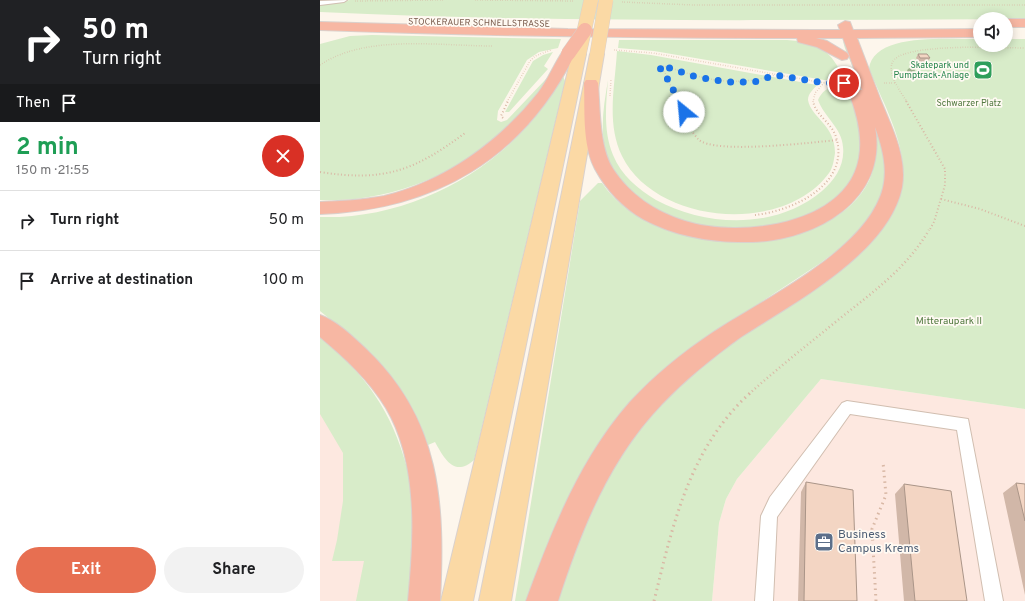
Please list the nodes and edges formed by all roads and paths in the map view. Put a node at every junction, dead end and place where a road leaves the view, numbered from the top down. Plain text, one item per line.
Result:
1 (344, 0) edge
2 (444, 0) edge
3 (476, 0) edge
4 (591, 0) edge
5 (576, 1) edge
6 (611, 1) edge
7 (320, 3) edge
8 (1025, 5) edge
9 (320, 18) edge
10 (1013, 23) edge
11 (1025, 23) edge
12 (973, 24) edge
13 (320, 26) edge
14 (637, 29) junction
15 (832, 29) junction
16 (847, 29) junction
17 (401, 30) junction
18 (1025, 32) edge
19 (923, 33) junction
20 (973, 33) edge
21 (1013, 33) edge
22 (774, 34) junction
23 (320, 40) edge
24 (493, 46) dead end
25 (1025, 48) edge
26 (612, 50) dead end
27 (575, 53) junction
28 (867, 55) junction
29 (842, 56) junction
30 (320, 65) edge
31 (775, 75) junction
32 (601, 79) junction
33 (825, 83) junction
34 (844, 83) dead end
35 (883, 83) dead end
36 (896, 83) junction
37 (610, 97) dead end
38 (507, 117) dead end
39 (465, 133) dead end
40 (838, 140) junction
41 (320, 172) edge
42 (941, 199) junction
43 (320, 208) edge
44 (752, 216) dead end
45 (1025, 226) edge
46 (320, 324) edge
47 (883, 462) dead end
48 (424, 601) edge
49 (457, 601) edge
50 (495, 601) edge
51 (542, 601) edge
52 (654, 601) edge
53 (764, 601) edge
54 (876, 601) edge
55 (994, 601) edge

1 - 2 path
1 - 7 lane
3 - 5 path
4 - 27 main road, bridge
6 - 8 path
6 - 27 main road, bridge
9 - 14 highway, STOCKERAUER SCHNELLSTRASSE
10 - 11 highway
12 - 16 highway
13 - 17 highway, STOCKERAUER SCHNELLSTRASSE
14 - 15 highway
14 - 17 highway, STOCKERAUER SCHNELLSTRASSE
14 - 22 highway
15 - 16 highway
15 - 22 highway
15 - 29 highway
16 - 19 highway
16 - 28 highway
17 - 23 highway
18 - 21 highway
19 - 20 highway
19 - 28 highway
22 - 29 highway
24 - 30 path
25 - 36 path
26 - 31 path
27 - 32 main road
27 - 38 path
27 - 43 highway
27 - 49 main road
28 - 51 highway
29 - 32 highway
31 - 33 path
31 - 40 path
32 - 37 path
32 - 50 main road
33 - 34 path
33 - 40 path
35 - 36 path
36 - 42 path
39 - 41 path
40 - 44 path
42 - 45 path
42 - 52 path
46 - 48 highway
47 - 54 path
53 - 55 lane

